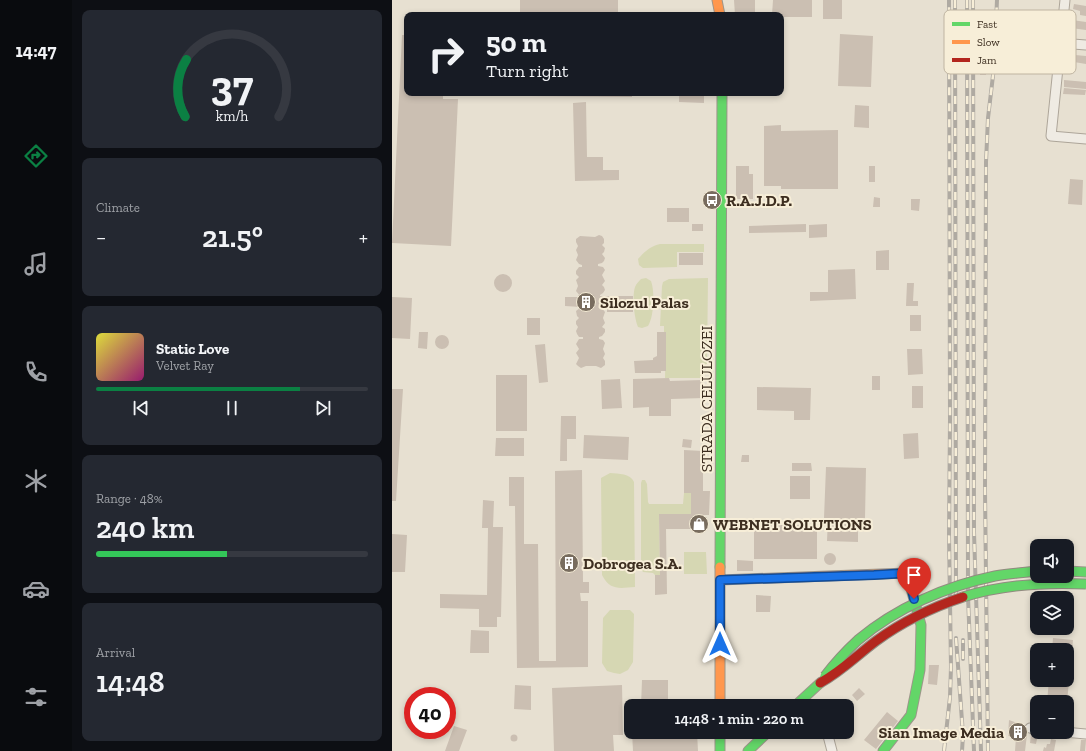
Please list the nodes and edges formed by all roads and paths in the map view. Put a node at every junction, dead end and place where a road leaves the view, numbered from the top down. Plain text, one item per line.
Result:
1 (717, 0) edge
2 (1064, 0) edge
3 (1063, 10) edge
4 (719, 12) edge
5 (1076, 44) edge
6 (1086, 45) edge
7 (1057, 74) edge
8 (722, 96) edge
9 (1086, 139) edge
10 (1074, 571) edge
11 (1030, 572) edge
12 (1086, 572) edge
13 (720, 580) junction
14 (1086, 584) edge
15 (820, 683) junction
16 (720, 699) edge
17 (803, 699) edge
18 (1074, 733) edge
19 (1086, 734) edge
20 (720, 739) edge
21 (761, 739) edge
22 (829, 739) edge
23 (720, 751) edge
24 (748, 751) edge
25 (832, 751) edge
26 (883, 751) edge

1 - 4 street
2 - 3 street
5 - 6 street
7 - 9 street
8 - 13 street, STRADA CELULOZEI
10 - 12 street
11 - 15 street, bridge
13 - 16 street, STRADA CELULOZEI
13 - 26 street
14 - 15 street, bridge
15 - 17 street
18 - 19 street
20 - 23 street
21 - 24 street
22 - 25 street

